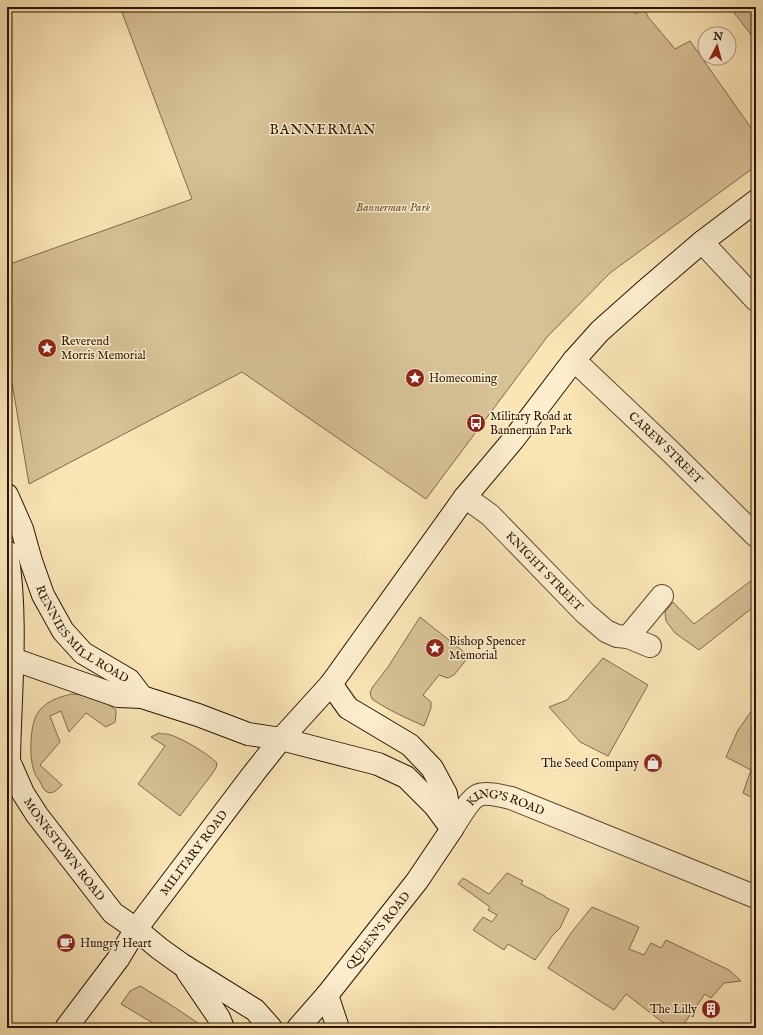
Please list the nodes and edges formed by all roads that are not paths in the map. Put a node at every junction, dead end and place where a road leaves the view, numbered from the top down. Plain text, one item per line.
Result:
1 (756, 201) edge
2 (702, 242) junction
3 (756, 300) edge
4 (574, 360) junction
5 (7, 496) edge
6 (465, 497) junction
7 (756, 536) edge
8 (7, 552) edge
9 (662, 596) dead end
10 (628, 637) junction
11 (650, 646) dead end
12 (10, 658) edge
13 (331, 684) junction
14 (142, 697) junction
15 (281, 739) junction
16 (8, 760) edge
17 (452, 829) junction
18 (756, 898) edge
19 (136, 929) junction
20 (181, 964) junction
21 (327, 995) junction
22 (66, 1028) edge
23 (223, 1028) edge
24 (271, 1028) edge
25 (298, 1028) edge
26 (338, 1028) edge

1 - 2 main road, MILITARY ROAD
2 - 3 main road
2 - 4 main road, MILITARY ROAD
4 - 6 main road, MILITARY ROAD
4 - 7 main road, CAREW STREET
5 - 14 main road, RENNIES MILL ROAD
6 - 10 main road, KNIGHT STREET
6 - 13 main road, MILITARY ROAD
8 - 12 main road
9 - 10 main road
10 - 11 main road, KNIGHT STREET
12 - 14 main road
12 - 16 main road
13 - 15 main road, MILITARY ROAD
13 - 17 main road, KING'S ROAD
14 - 15 main road
15 - 17 main road
15 - 19 main road, MILITARY ROAD
16 - 19 main road, MONKSTOWN ROAD
17 - 18 main road, KING'S ROAD
17 - 21 main road, QUEEN'S ROAD
19 - 20 main road, MONKSTOWN ROAD
19 - 22 main road, MILITARY ROAD
20 - 23 main road
20 - 24 main road, MONKSTOWN ROAD
21 - 25 main road, QUEEN'S ROAD
21 - 26 main road

